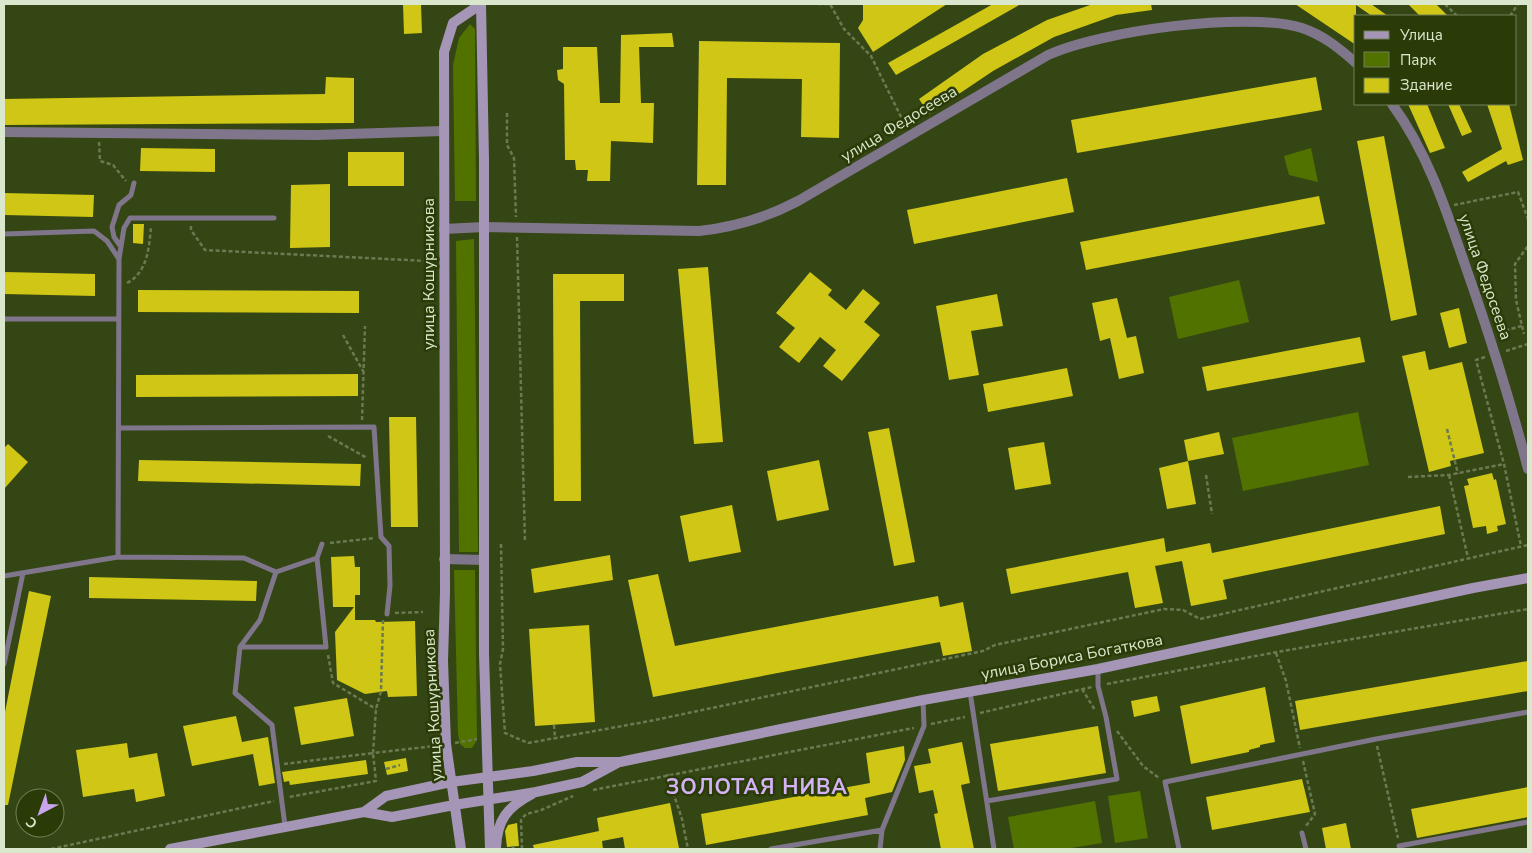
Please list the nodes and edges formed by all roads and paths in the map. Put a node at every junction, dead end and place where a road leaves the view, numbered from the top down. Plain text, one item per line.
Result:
1 (481, 4) edge
2 (818, 4) edge
3 (1445, 4) edge
4 (1518, 4) edge
5 (1456, 15) edge
6 (1511, 15) edge
7 (1354, 61) edge
8 (1393, 105) edge
9 (507, 112) dead end
10 (443, 131) junction
11 (4, 132) edge
12 (910, 135) junction
13 (100, 151) dead end
14 (133, 185) joint
15 (1455, 204) dead end
16 (153, 218) junction
17 (274, 218) dead end
18 (1528, 219) edge
19 (484, 227) junction
20 (517, 228) junction
21 (444, 229) junction
22 (191, 230) dead end
23 (4, 234) edge
24 (1528, 246) edge
25 (121, 247) junction
26 (119, 259) junction
27 (427, 261) dead end
28 (119, 288) junction
29 (118, 318) junction
30 (4, 320) edge
31 (365, 326) dead end
32 (1522, 326) junction
33 (1496, 332) dead end
34 (1524, 334) dead end
35 (342, 335) dead end
36 (1476, 360) dead end
37 (364, 372) junction
38 (312, 427) junction
39 (362, 427) junction
40 (120, 428) junction
41 (1447, 429) dead end
42 (377, 464) junction
43 (1504, 464) junction
44 (1528, 469) edge
45 (1458, 474) junction
46 (1206, 475) dead end
47 (1449, 476) junction
48 (1408, 477) dead end
49 (1212, 514) dead end
50 (381, 537) junction
51 (524, 542) dead end
52 (322, 544) joint
53 (501, 544) dead end
54 (1528, 545) edge
55 (1521, 547) junction
56 (118, 557) junction
57 (317, 558) junction
58 (1468, 558) junction
59 (444, 559) junction
60 (484, 560) junction
61 (24, 572) junction
62 (276, 572) junction
63 (4, 576) edge
64 (1528, 578) edge
65 (1528, 610) edge
66 (423, 612) dead end
67 (390, 613) junction
68 (240, 647) junction
69 (326, 647) junction
70 (1276, 653) junction
71 (4, 664) edge
72 (1098, 669) junction
73 (1098, 686) junction
74 (970, 692) junction
75 (923, 700) junction
76 (376, 709) junction
77 (1528, 712) edge
78 (973, 715) junction
79 (554, 725) dead end
80 (924, 726) junction
81 (555, 738) junction
82 (1376, 739) junction
83 (1125, 741) dead end
84 (372, 753) junction
85 (1301, 754) junction
86 (620, 762) junction
87 (400, 765) dead end
88 (386, 768) dead end
89 (284, 773) dead end
90 (667, 774) junction
91 (489, 776) junction
92 (451, 782) junction
93 (1165, 782) junction
94 (286, 789) dead end
95 (592, 790) dead end
96 (536, 792) junction
97 (574, 796) dead end
98 (287, 797) junction
99 (281, 798) junction
100 (490, 798) junction
101 (987, 801) junction
102 (454, 805) junction
103 (364, 812) junction
104 (1528, 822) edge
105 (285, 826) junction
106 (882, 830) junction
107 (1302, 832) joint
108 (1400, 846) joint
109 (187, 848) edge
110 (50, 849) edge
111 (170, 849) edge
112 (461, 849) edge
113 (490, 849) edge
114 (495, 849) edge
115 (522, 849) edge
116 (688, 849) edge
117 (771, 849) edge
118 (880, 849) edge
119 (994, 849) edge
120 (1179, 849) edge
121 (1306, 849) edge

1 - 10 main road, улица Кошурникова
1 - 19 main road, улица Кошурникова
2 - 12 path
3 - 5 path
4 - 6 path
7 - 12 street, улица Федосеева
8 - 44 street, улица Федосеева
9 - 20 path
10 - 11 street
10 - 21 main road, улица Кошурникова
12 - 20 street, улица Федосеева
13 - 14 path
14 - 25 lane
15 - 18 path
16 - 17 lane
16 - 25 lane
16 - 28 path
19 - 20 street, улица Федосеева
19 - 21 street, улица Федосеева
19 - 60 main road, улица Кошурникова
20 - 51 path
21 - 59 main road, улица Кошурникова
22 - 27 path
23 - 26 lane
24 - 32 path
25 - 26 lane
26 - 28 lane
28 - 29 lane
29 - 30 lane
29 - 40 lane
31 - 37 path
32 - 33 path
32 - 34 path
35 - 37 path
36 - 43 path
37 - 39 path
38 - 39 lane
38 - 40 lane
38 - 42 path
39 - 42 lane
40 - 56 lane
41 - 45 path
42 - 50 lane
43 - 45 path
43 - 55 path
45 - 47 path
46 - 49 path
47 - 48 path
47 - 58 path
50 - 52 path
50 - 67 lane
52 - 57 lane
53 - 81 path
54 - 55 path
55 - 58 path
56 - 61 lane
56 - 62 lane
57 - 62 lane
57 - 69 lane
58 - 81 path
59 - 60 street
59 - 92 main road, улица Кошурникова
60 - 91 main road, улица Кошурникова
61 - 63 lane
61 - 71 lane
62 - 68 lane
64 - 72 main road, улица Бориса Богаткова
65 - 70 path
66 - 67 path
67 - 76 path
68 - 69 lane
68 - 99 lane
69 - 76 path
70 - 73 path
70 - 85 path
72 - 73 lane
72 - 74 main road, улица Бориса Богаткова
73 - 78 path
73 - 101 lane
74 - 75 main road, улица Бориса Богаткова
74 - 78 lane
75 - 80 lane
75 - 86 main road, улица Бориса Богаткова
76 - 84 path
77 - 82 lane
78 - 80 path
78 - 101 lane
79 - 81 path
80 - 90 path
80 - 106 lane
82 - 85 lane
82 - 108 path
83 - 93 path
84 - 89 path
84 - 98 path
85 - 93 lane
85 - 107 path
86 - 91 main road, улица Бориса Богаткова
86 - 96 main road, улица Бориса Богаткова
87 - 88 path
90 - 95 path
90 - 116 path
91 - 92 main road, улица Бориса Богаткова
91 - 100 main road, улица Кошурникова
92 - 102 main road, улица Кошурникова
92 - 103 main road, улица Бориса Богаткова
93 - 120 lane
94 - 98 path
96 - 100 main road, улица Бориса Богаткова
96 - 114 main road
97 - 115 path
98 - 99 path
99 - 105 lane
99 - 110 path
100 - 102 main road, улица Бориса Богаткова
100 - 113 main road, улица Кошурникова
101 - 119 lane
102 - 103 main road, улица Бориса Богаткова
102 - 112 main road, улица Кошурникова
103 - 105 main road, улица Бориса Богаткова
104 - 108 lane
105 - 109 main road, улица Бориса Богаткова
106 - 117 lane
106 - 118 lane
107 - 121 lane
109 - 111 main road, улица Бориса Богаткова

